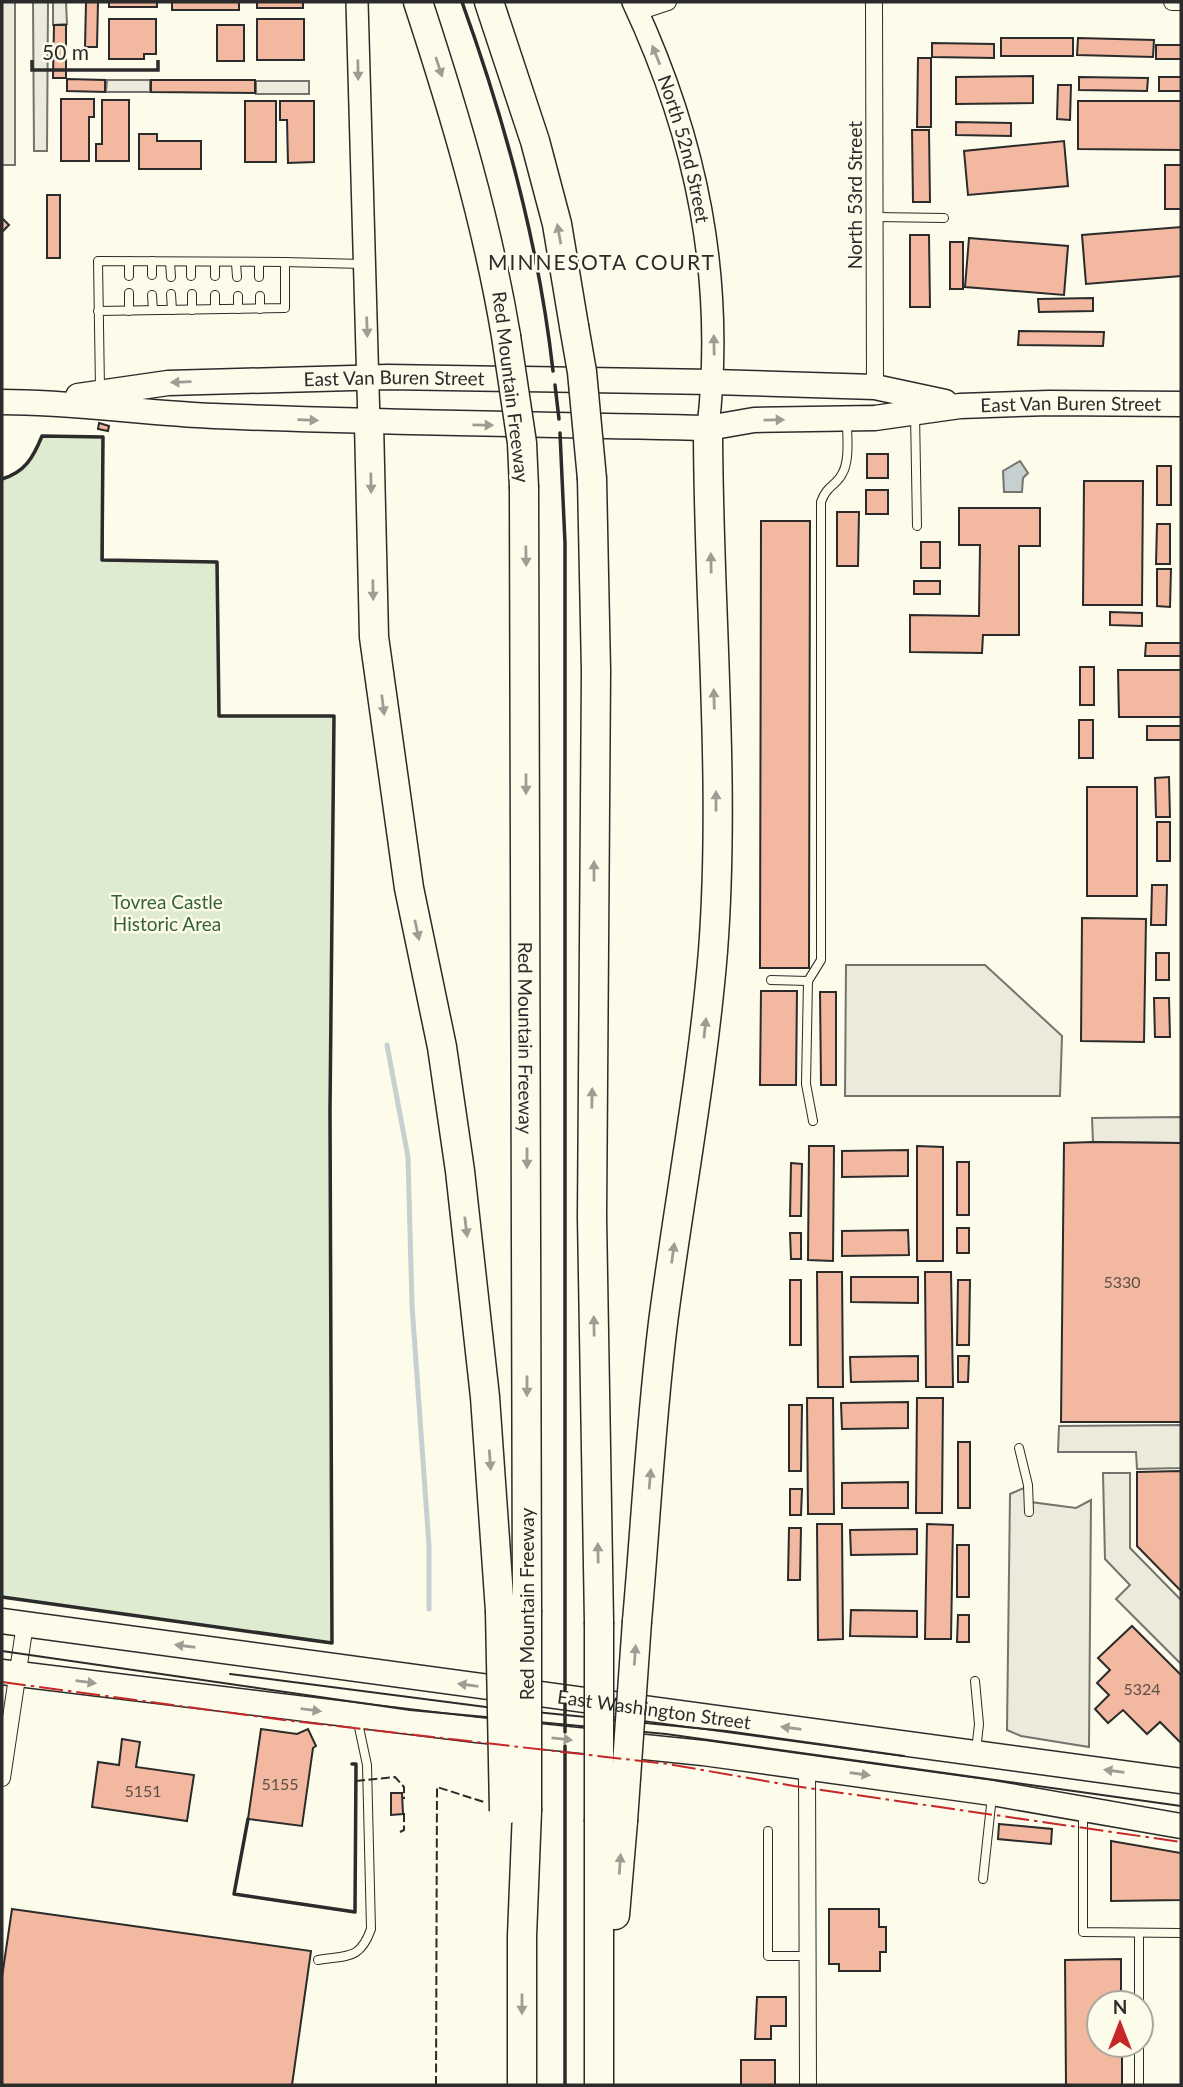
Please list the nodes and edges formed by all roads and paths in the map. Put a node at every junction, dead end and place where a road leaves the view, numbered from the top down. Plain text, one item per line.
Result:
1 (357, 2) edge
2 (418, 2) edge
3 (489, 2) edge
4 (668, 2) edge
5 (874, 2) edge
6 (1172, 2) edge
7 (1181, 2) edge
8 (636, 7) edge
9 (876, 218) junction
10 (944, 218) dead end
11 (129, 261) junction
12 (152, 261) junction
13 (170, 262) junction
14 (191, 262) junction
15 (215, 262) junction
16 (236, 262) junction
17 (259, 262) junction
18 (285, 262) junction
19 (366, 264) junction
20 (152, 275) dead end
21 (129, 276) dead end
22 (171, 276) dead end
23 (191, 276) dead end
24 (215, 276) dead end
25 (237, 277) dead end
26 (259, 277) dead end
27 (129, 293) dead end
28 (152, 295) dead end
29 (171, 295) dead end
30 (192, 295) dead end
31 (215, 295) dead end
32 (237, 296) dead end
33 (260, 296) dead end
34 (215, 309) junction
35 (238, 309) junction
36 (260, 309) junction
37 (153, 310) junction
38 (172, 310) junction
39 (192, 310) junction
40 (98, 311) junction
41 (129, 311) junction
42 (369, 377) junction
43 (713, 382) junction
44 (875, 387) junction
45 (100, 392) junction
46 (2, 402) edge
47 (39, 402) junction
48 (1181, 404) edge
49 (960, 405) junction
50 (915, 412) junction
51 (847, 419) junction
52 (369, 423) junction
53 (708, 428) junction
54 (917, 526) dead end
55 (771, 980) dead end
56 (808, 981) junction
57 (813, 1121) dead end
58 (1019, 1448) dead end
59 (1029, 1512) dead end
60 (514, 1611) junction
61 (13, 1622) edge
62 (10, 1673) edge
63 (975, 1681) dead end
64 (356, 1715) junction
65 (976, 1753) junction
66 (807, 1767) junction
67 (2, 1779) edge
68 (1181, 1781) edge
69 (992, 1793) junction
70 (1083, 1809) junction
71 (611, 1821) junction
72 (1181, 1826) edge
73 (768, 1831) dead end
74 (983, 1878) dead end
75 (1139, 1933) junction
76 (1181, 1933) edge
77 (807, 1956) junction
78 (318, 1960) dead end
79 (1139, 1989) edge
80 (1139, 2059) edge
81 (522, 2085) edge
82 (599, 2085) edge
83 (808, 2085) edge
84 (1139, 2085) edge

1 -> 19 main road
2 -> 60 highway, Red Mountain Freeway, bridge
71 -> 3 highway, bridge
4 - 8 street
5 - 9 street, North 53rd Street
6 - 7 street
43 -> 8 main road, North 52nd Street
9 - 10 lane
9 - 44 street, North 53rd Street
11 - 12 lane
11 - 21 lane
11 - 40 lane
12 - 13 lane
12 - 20 lane
13 - 14 lane
13 - 22 lane
14 - 15 lane
14 - 23 lane
15 - 16 lane
15 - 24 lane
16 - 17 lane
16 - 25 lane
17 - 18 lane
17 - 26 lane
18 - 19 lane
18 - 36 lane
19 -> 42 main road
27 - 41 lane
28 - 37 lane
29 - 38 lane
30 - 39 lane
31 - 34 lane
32 - 35 lane
33 - 36 lane
34 - 35 lane
34 - 39 lane
35 - 36 lane
37 - 38 lane
37 - 41 lane
38 - 39 lane
40 - 41 lane
40 - 45 lane
42 - 43 main road, East Van Buren Street
42 -> 45 main road, East Van Buren Street
42 - 52 main road
43 - 44 main road, East Van Buren Street
43 - 53 main road, North 52nd Street
44 - 49 main road, East Van Buren Street
45 - 47 main road, East Van Buren Street
46 - 47 main road, East Van Buren Street
47 -> 52 main road, East Van Buren Street
48 - 49 main road, East Van Buren Street
49 - 50 main road, East Van Buren Street
50 - 51 main road, East Van Buren Street
50 - 54 lane
53 -> 51 main road, East Van Buren Street
51 - 56 lane
52 -> 53 main road, East Van Buren Street
52 -> 60 highway
71 -> 53 highway, bridge
55 - 56 lane
56 - 57 lane
58 - 59 lane
60 -> 81 highway, Red Mountain Freeway, bridge
61 - 62 street
65 -> 61 main road, East Washington Street
62 -> 64 main road, East Washington Street
62 - 67 street
63 - 65 lane
64 -> 66 main road, East Washington Street
64 - 78 lane
68 -> 65 main road, East Washington Street
66 -> 69 main road, East Washington Street
66 - 77 street
69 - 70 main road, East Washington Street
69 - 74 lane
70 - 72 main road, East Washington Street
70 - 75 lane
82 -> 71 highway
73 - 77 lane
75 - 76 lane
75 - 79 lane
77 - 83 street
80 - 84 lane

